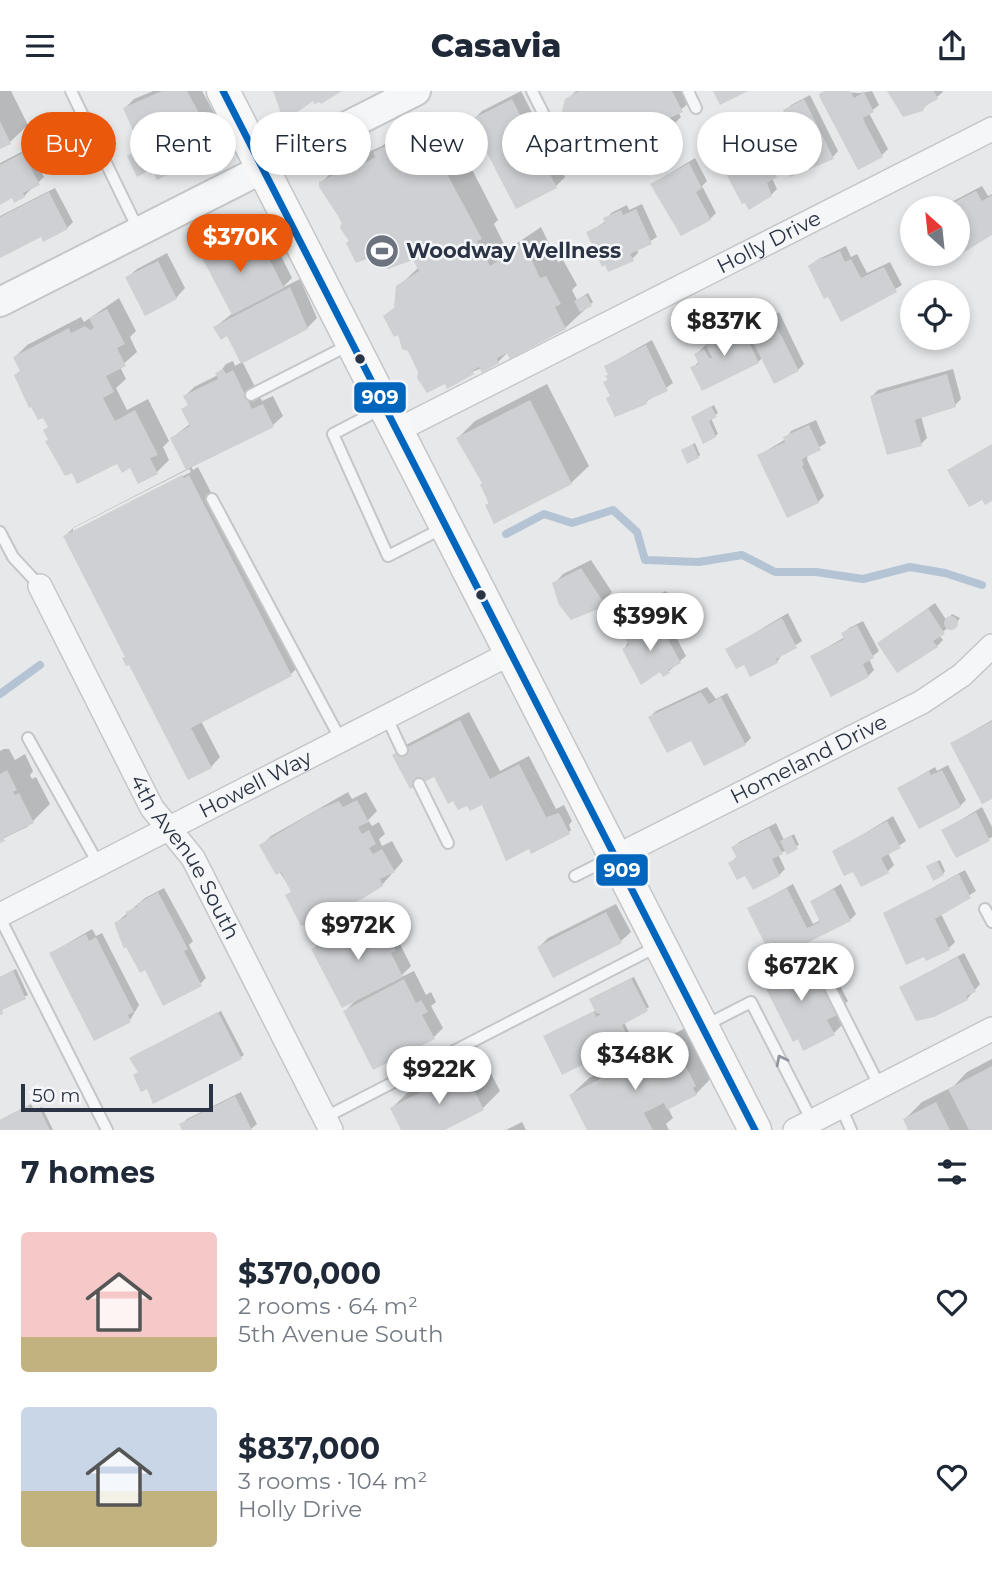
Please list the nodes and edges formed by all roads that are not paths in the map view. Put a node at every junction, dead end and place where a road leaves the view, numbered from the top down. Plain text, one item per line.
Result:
1 (71, 91) edge
2 (223, 91) edge
3 (416, 91) edge
4 (532, 91) edge
5 (688, 91) edge
6 (696, 108) dead end
7 (542, 112) edge
8 (371, 114) edge
9 (992, 129) edge
10 (250, 144) edge
11 (251, 175) edge
12 (266, 175) edge
13 (139, 231) junction
14 (0, 302) edge
15 (352, 344) junction
16 (251, 395) dead end
17 (391, 419) junction
18 (212, 499) dead end
19 (446, 527) junction
20 (0, 532) edge
21 (40, 586) joint
22 (992, 646) edge
23 (510, 653) junction
24 (387, 717) junction
25 (28, 738) dead end
26 (342, 742) junction
27 (402, 750) dead end
28 (419, 784) dead end
29 (169, 830) junction
30 (448, 843) dead end
31 (615, 857) junction
32 (99, 865) junction
33 (575, 876) dead end
34 (985, 909) dead end
35 (0, 917) edge
36 (992, 922) edge
37 (660, 945) junction
38 (813, 954) dead end
39 (702, 1027) junction
40 (992, 1029) edge
41 (880, 1087) junction
42 (841, 1107) junction
43 (328, 1124) edge
44 (803, 1126) edge
45 (107, 1130) edge
46 (755, 1130) edge
47 (851, 1130) edge

1 - 13 lane
2 - 10 main road
3 - 8 street
4 - 7 lane
5 - 6 lane
9 - 17 street, Holly Drive
11 - 13 street
12 - 15 main road
13 - 14 street
15 - 16 lane
15 - 17 main road
17 - 19 main road
17 - 19 lane
18 - 26 lane
19 - 23 main road
20 - 21 lane
21 - 29 street, 4th Avenue South
22 - 31 street, Homeland Drive
23 - 24 street, Howell Way
23 - 31 main road
24 - 26 street, Howell Way
24 - 27 lane
25 - 32 lane
26 - 29 street, Howell Way
28 - 30 lane
29 - 32 street, Howell Way
29 - 43 street, 4th Avenue South
31 - 33 lane
31 - 37 main road
32 - 35 street, Howell Way
34 - 36 lane
35 - 45 lane
37 - 39 main road
37 - 43 lane
38 - 41 lane
44 -> 39 lane
39 - 46 main road
40 - 41 street
41 - 42 street
42 - 44 street
42 - 47 lane

